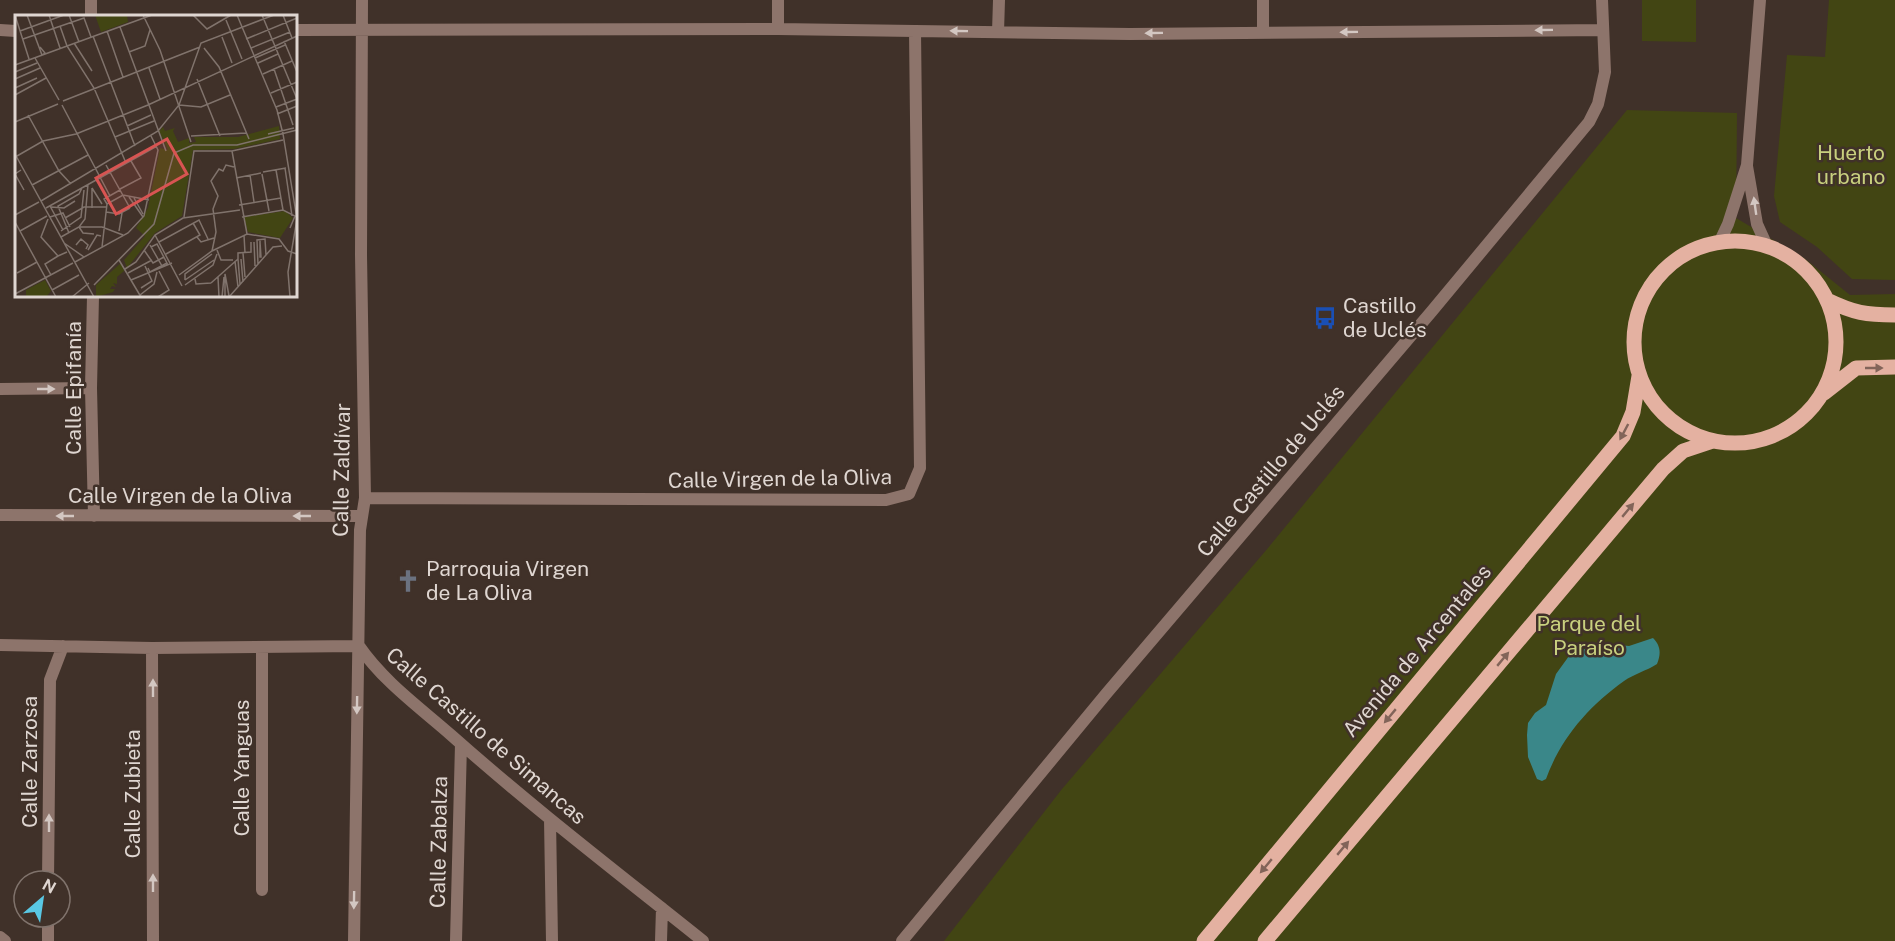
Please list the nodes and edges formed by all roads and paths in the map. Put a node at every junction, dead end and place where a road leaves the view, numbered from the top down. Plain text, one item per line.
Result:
1 (362, 0) edge
2 (778, 0) edge
3 (999, 0) edge
4 (1263, 0) edge
5 (1602, 0) edge
6 (1760, 0) edge
7 (363, 29) junction
8 (778, 29) junction
9 (0, 30) edge
10 (297, 30) edge
11 (1603, 30) junction
12 (15, 31) edge
13 (915, 31) junction
14 (998, 32) junction
15 (1263, 32) junction
16 (1747, 165) junction
17 (1720, 242) junction
18 (1767, 246) junction
19 (93, 297) edge
20 (1827, 300) junction
21 (1895, 315) edge
22 (1895, 368) edge
23 (1639, 376) junction
24 (91, 388) junction
25 (0, 389) edge
26 (1821, 395) junction
27 (1713, 441) junction
28 (365, 498) junction
29 (0, 515) edge
30 (94, 516) junction
31 (361, 516) junction
32 (0, 645) edge
33 (63, 646) junction
34 (358, 646) junction
35 (262, 647) junction
36 (152, 648) junction
37 (461, 744) junction
38 (550, 819) junction
39 (48, 869) edge
40 (262, 890) dead end
41 (662, 908) junction
42 (0, 937) edge
43 (5, 941) edge
44 (153, 941) edge
45 (354, 941) edge
46 (456, 941) edge
47 (552, 941) edge
48 (661, 941) edge
49 (703, 941) edge
50 (902, 941) edge
51 (1204, 941) edge
52 (1265, 941) edge

1 - 7 street, Calle Zaldívar
2 - 8 street
3 - 14 street
4 - 15 street
5 - 11 street, Calle Castillo de Uclés
6 - 16 street
7 - 8 street
7 - 10 street
7 - 28 street, Calle Zaldívar
8 - 13 street
9 - 12 street
11 -> 15 street
11 - 50 street, Calle Castillo de Uclés
14 -> 13 street
13 - 28 street, Calle Virgen de la Oliva
15 -> 14 street
16 - 17 street
18 -> 16 street
17 - 18 main road
17 - 23 main road
18 - 20 main road
19 - 24 street, Calle Epifanía
20 - 21 main road
20 - 26 main road
26 -> 22 main road
23 - 27 main road
23 -> 51 main road, Avenida de Arcentales
25 -> 24 street
24 - 30 street, Calle Epifanía
26 - 27 main road
52 -> 27 main road
28 - 31 street, Calle Zaldívar
30 -> 29 street, Calle Virgen de la Oliva
31 -> 30 street, Calle Virgen de la Oliva
31 - 34 street, Calle Zaldívar
32 - 33 street, Calle Castillo de Simancas
33 - 36 street, Calle Castillo de Simancas
39 -> 33 street, Calle Zarzosa
34 - 35 street, Calle Castillo de Simancas
34 - 37 street, Calle Castillo de Simancas
34 -> 45 street, Calle Zaldívar
35 - 36 street, Calle Castillo de Simancas
35 - 40 street, Calle Yanguas
44 -> 36 street, Calle Zubieta
37 - 38 street, Calle Castillo de Simancas
37 - 46 street, Calle Zabalza
38 - 41 street, Calle Castillo de Simancas
38 - 47 street
41 - 48 street
41 - 49 street, Calle Castillo de Simancas
42 - 43 street

